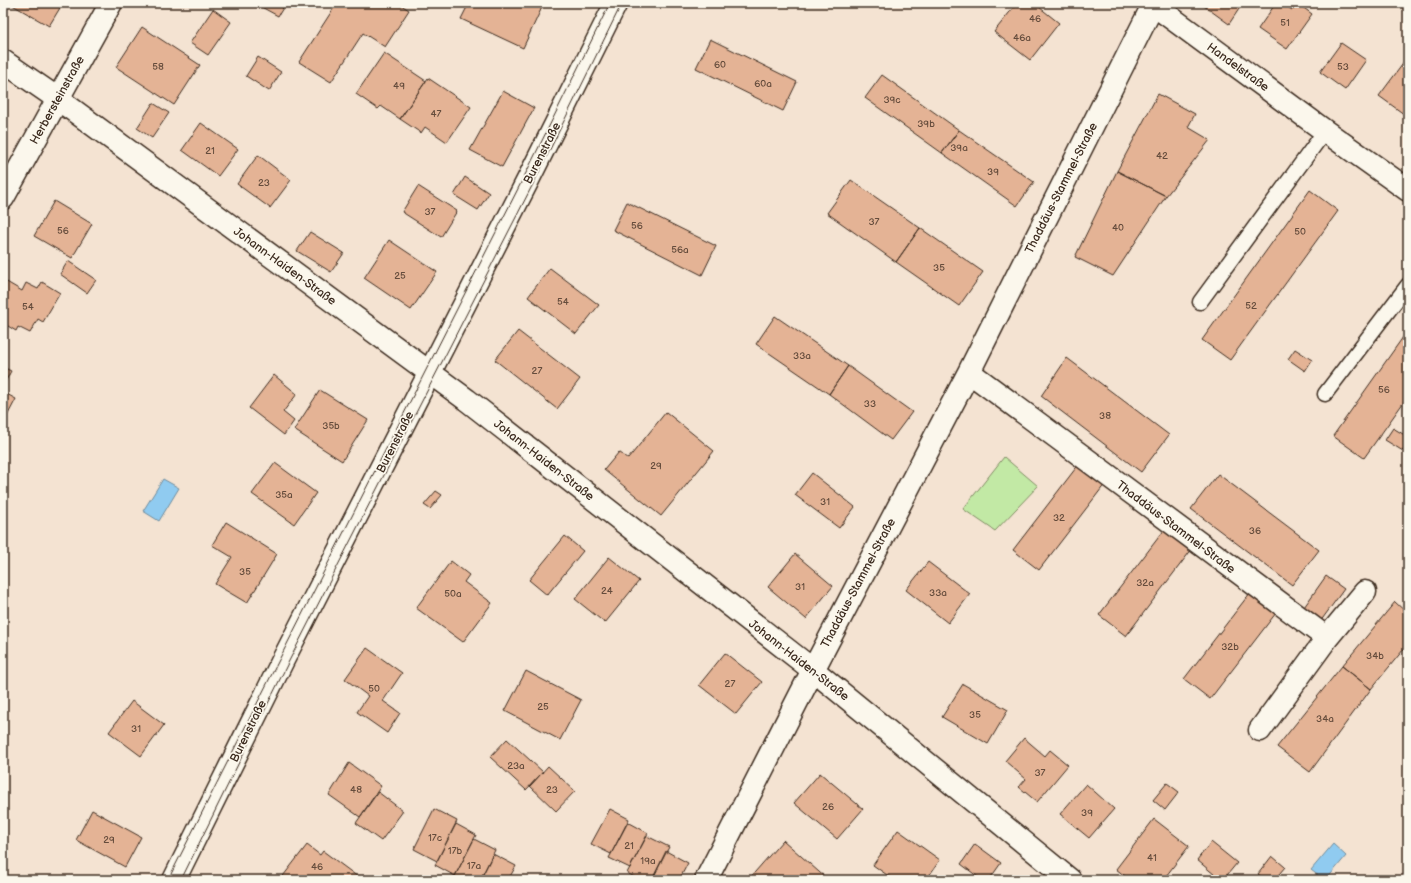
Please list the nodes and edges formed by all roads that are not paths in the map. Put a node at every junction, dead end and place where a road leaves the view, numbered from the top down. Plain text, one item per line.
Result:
1 (111, 3) edge
2 (616, 3) edge
3 (1152, 4) edge
4 (3, 61) edge
5 (58, 99) junction
6 (1325, 131) junction
7 (1408, 190) edge
8 (3, 198) edge
9 (1408, 285) edge
10 (1200, 302) dead end
11 (430, 372) junction
12 (968, 372) junction
13 (1325, 394) dead end
14 (1366, 592) dead end
15 (1327, 638) junction
16 (813, 670) junction
17 (1260, 730) dead end
18 (174, 880) edge
19 (706, 880) edge
20 (1070, 880) edge

1 - 5 street, Herbersteinstraße
2 - 11 street, Burenstraße
3 - 6 street, Handelstraße
3 - 12 street, Thaddäus-Stammel-Straße
4 - 5 street, Johann-Haiden-Straße
5 - 8 street, Herbersteinstraße
5 - 11 street, Johann-Haiden-Straße
6 - 7 street, Handelstraße
6 - 10 lane
9 - 13 lane
11 - 16 street, Johann-Haiden-Straße
11 - 18 street, Burenstraße
12 - 15 street, Thaddäus-Stammel-Straße
12 - 16 street, Thaddäus-Stammel-Straße
14 - 15 street
15 - 17 street
16 - 19 street, Thaddäus-Stammel-Straße
16 - 20 street, Johann-Haiden-Straße

